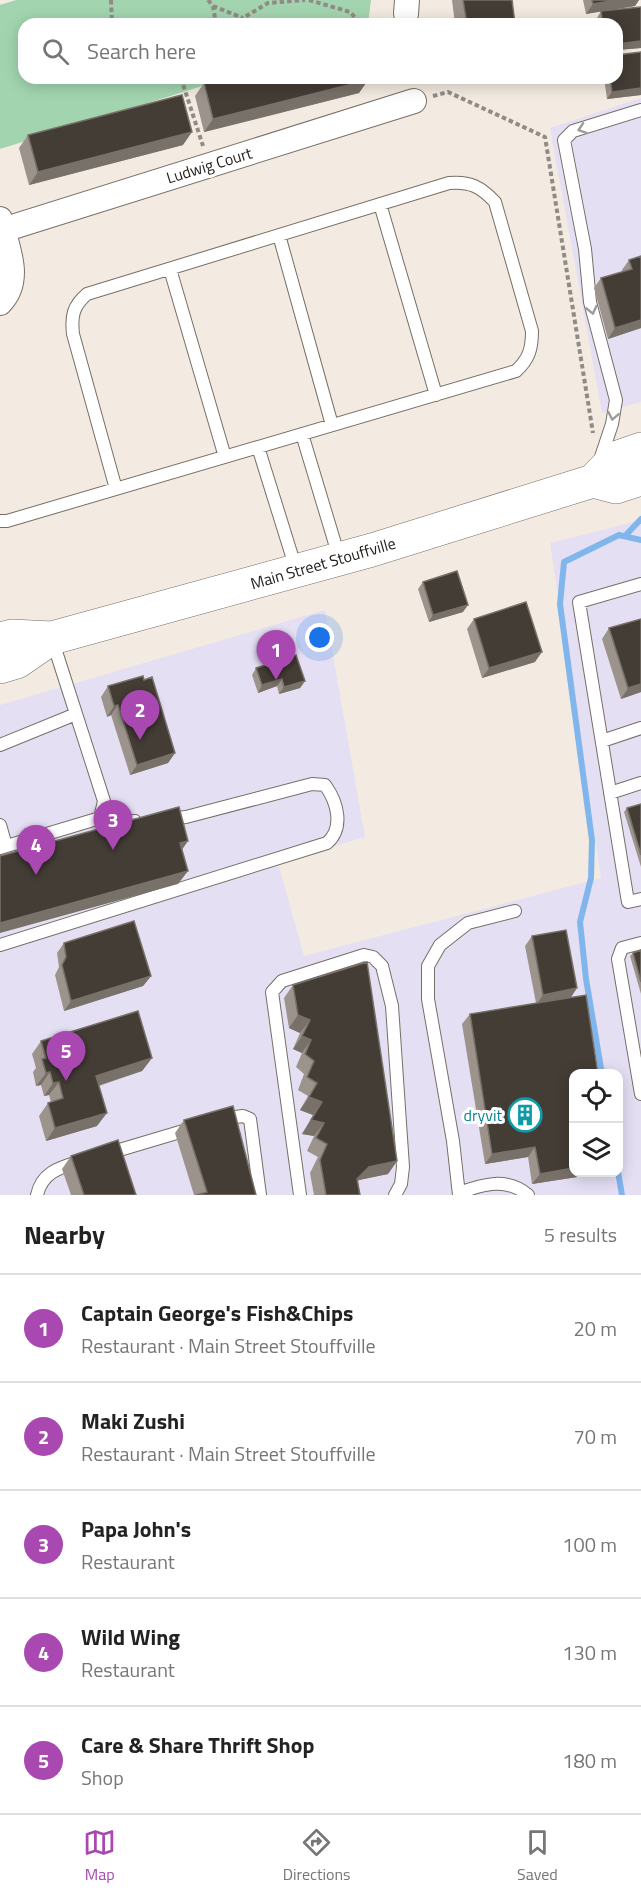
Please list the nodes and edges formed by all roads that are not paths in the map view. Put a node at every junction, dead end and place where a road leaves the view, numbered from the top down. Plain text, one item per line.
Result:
1 (414, 101) road end
2 (639, 110) edge
3 (380, 204) junction
4 (1, 224) edge
5 (279, 235) junction
6 (170, 268) junction
7 (5, 296) edge
8 (436, 395) junction
9 (332, 425) junction
10 (302, 434) junction
11 (258, 447) junction
12 (641, 449) edge
13 (225, 457) junction
14 (641, 480) edge
15 (592, 482) junction
16 (116, 489) junction
17 (0, 522) edge
18 (340, 559) junction
19 (297, 572) junction
20 (641, 584) edge
21 (52, 638) junction
22 (0, 639) edge
23 (0, 667) edge
24 (76, 714) junction
25 (641, 728) edge
26 (602, 741) junction
27 (0, 745) edge
28 (641, 783) edge
29 (610, 793) junction
30 (104, 812) junction
31 (0, 825) edge
32 (3, 847) edge
33 (641, 899) edge
34 (515, 911) dead end
35 (641, 942) edge
36 (0, 945) edge
37 (636, 1040) edge
38 (639, 1071) edge
39 (641, 1094) edge
40 (459, 1194) edge
41 (37, 1195) edge
42 (260, 1195) edge
43 (300, 1195) edge
44 (395, 1195) edge
45 (528, 1195) edge

1 - 4 street, Ludwig Court
2 -> 15 lane
3 - 5 lane
3 - 8 lane
3 - 8 lane
4 - 7 street
5 - 6 lane
5 - 9 lane
6 - 13 lane
6 - 16 lane
8 - 9 lane
9 - 10 lane
10 - 11 lane
10 - 18 lane
11 - 13 lane
11 - 19 lane
12 - 15 main road, Main Street Stouffville
13 - 16 lane
14 - 15 main road, Main Street Stouffville
15 - 18 main road, Main Street Stouffville
16 - 17 lane
18 - 19 main road, Main Street Stouffville
19 - 21 main road, Main Street Stouffville
20 - 26 lane
21 - 22 main road, Main Street Stouffville
21 - 23 main road, Main Street Stouffville
21 - 24 lane
24 - 27 lane
24 - 30 lane
25 - 26 lane
26 - 29 lane
28 - 29 lane
29 - 33 lane
30 - 32 lane
30 - 36 lane
31 - 32 lane
34 - 40 lane
35 - 37 lane
37 - 38 lane
38 - 39 lane
40 - 45 lane
41 - 42 lane
43 - 44 lane

